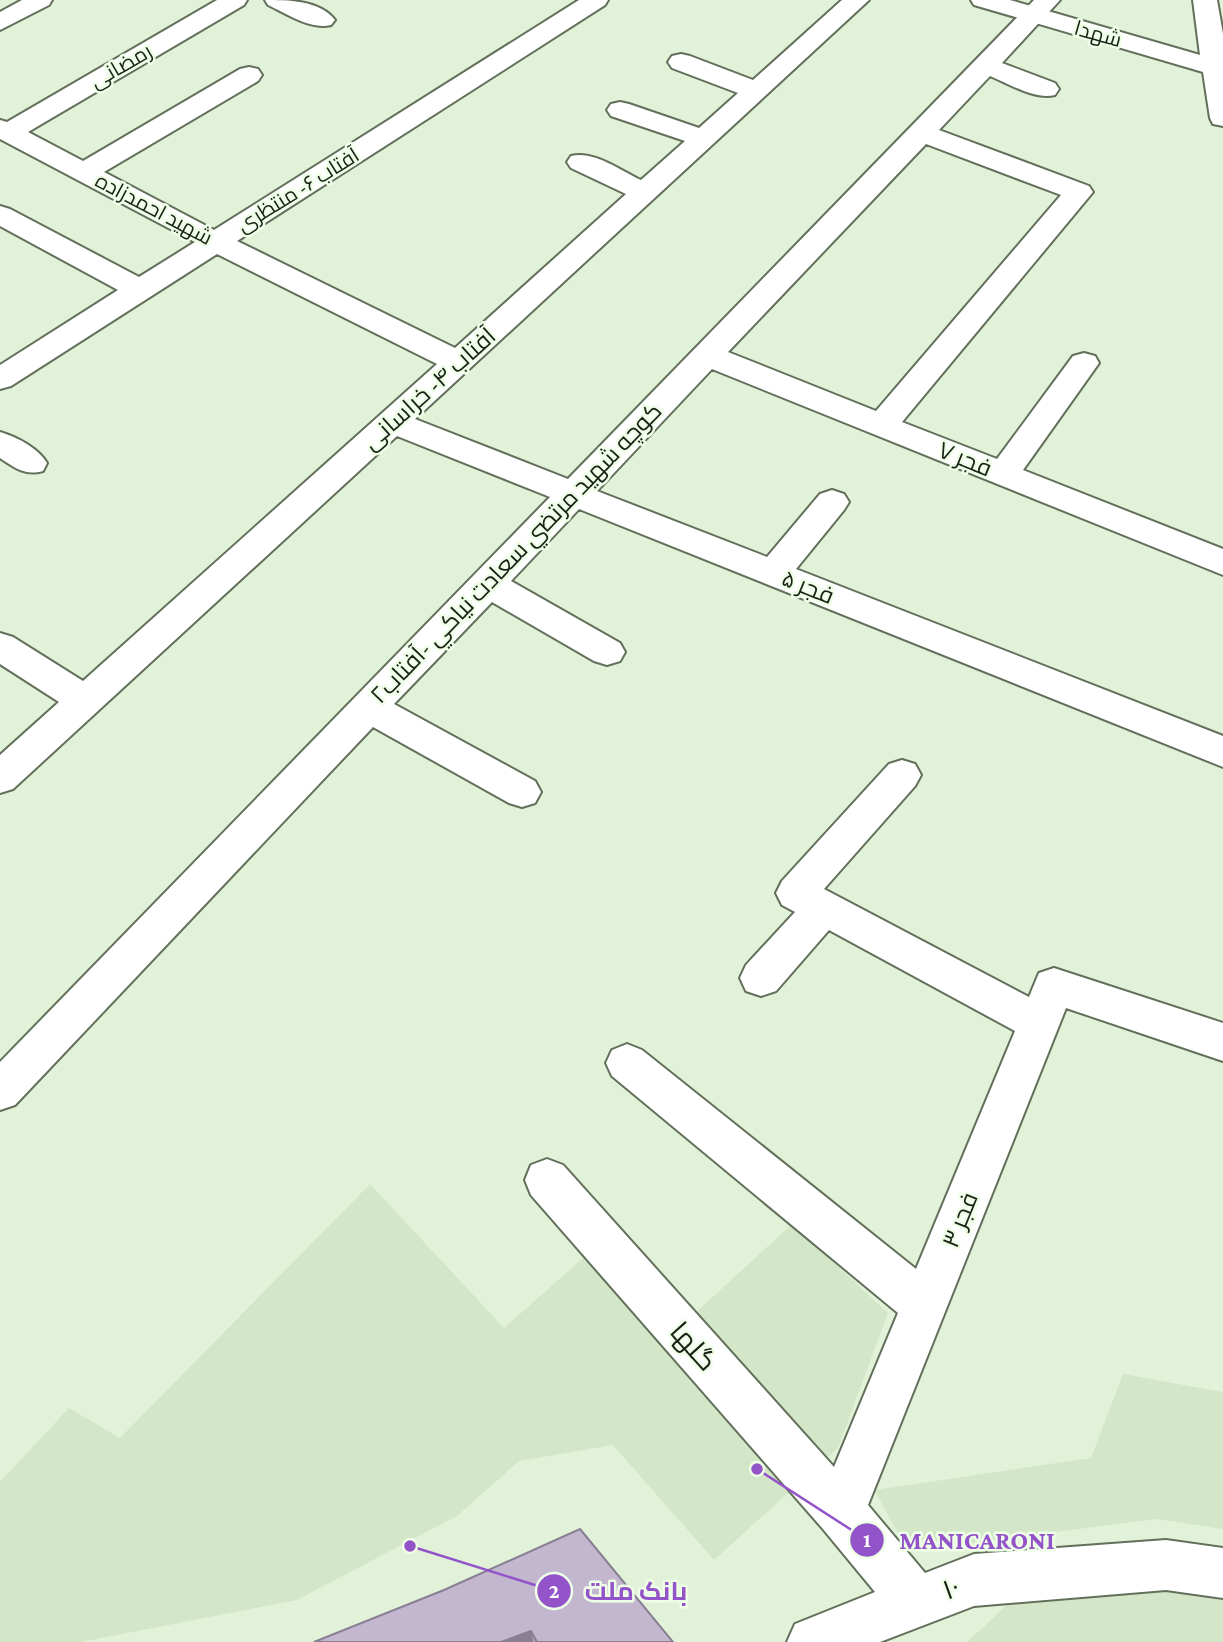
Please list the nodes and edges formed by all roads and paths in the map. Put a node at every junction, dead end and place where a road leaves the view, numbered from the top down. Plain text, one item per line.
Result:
1 (40, 0) edge
2 (234, 0) edge
3 (277, 0) edge
4 (596, 0) edge
5 (857, 0) edge
6 (983, 0) edge
7 (1205, 0) edge
8 (1040, 7) edge
9 (322, 20) dead end
10 (0, 22) edge
11 (681, 62) dead end
12 (984, 65) junction
13 (1214, 67) junction
14 (249, 75) dead end
15 (1046, 89) dead end
16 (757, 91) junction
17 (620, 110) dead end
18 (1223, 118) edge
19 (4, 130) edge
20 (920, 132) junction
21 (704, 139) junction
22 (581, 162) dead end
23 (83, 172) junction
24 (645, 192) junction
25 (0, 215) edge
26 (216, 242) junction
27 (140, 290) junction
28 (707, 355) junction
29 (459, 362) junction
30 (1084, 363) dead end
31 (0, 379) edge
32 (392, 422) junction
33 (882, 425) junction
34 (0, 443) edge
35 (31, 463) dead end
36 (1003, 474) junction
37 (573, 494) junction
38 (832, 502) dead end
39 (1223, 563) edge
40 (773, 573) junction
41 (487, 583) junction
42 (0, 646) edge
43 (607, 653) dead end
44 (86, 701) junction
45 (368, 707) junction
46 (1223, 752) edge
47 (902, 775) dead end
48 (0, 779) edge
49 (522, 792) dead end
50 (823, 909) junction
51 (761, 978) dead end
52 (1040, 1023) junction
53 (1223, 1042) edge
54 (628, 1063) dead end
55 (0, 1091) edge
56 (547, 1180) dead end
57 (925, 1305) junction
58 (841, 1511) junction
59 (1223, 1573) edge
60 (915, 1601) junction
61 (813, 1642) edge

1 - 10 street
2 - 19 street, رمضانی
3 - 9 street
4 - 26 street, آفتاب ۶- منتظری
5 - 16 street, آفتاب ۴- خراسانی
6 - 8 street, شهدا
7 - 13 street
8 - 12 street, كوچه شهيد مرتضي سعادت نياكي -آفتاب۲
8 - 13 street, شهدا
11 - 16 street
12 - 15 street
12 - 20 street, كوچه شهيد مرتضي سعادت نياكي -آفتاب۲
13 - 18 street
14 - 23 street
16 - 21 street, آفتاب ۴- خراسانی
17 - 21 street
19 - 23 street, شهید احمدزاده
20 - 28 street, كوچه شهيد مرتضي سعادت نياكي -آفتاب۲
20 - 33 street
21 - 24 street, آفتاب ۴- خراسانی
22 - 24 street
23 - 26 street, شهید احمدزاده
24 - 29 street, آفتاب ۴- خراسانی
25 - 27 street
26 - 27 street, آفتاب ۶- منتظری
26 - 29 street, شهید احمدزاده
27 - 31 street, آفتاب ۶- منتظری
28 - 33 street, فجر ۷
28 - 37 street, كوچه شهيد مرتضي سعادت نياكي -آفتاب۲
29 - 32 street, آفتاب ۴- خراسانی
30 - 36 street
32 - 37 street, فجر ۵
32 - 44 street, آفتاب ۴- خراسانی
33 - 36 street, فجر ۷
34 - 35 street
36 - 39 street, فجر ۷
37 - 40 street, فجر ۵
37 - 41 street, كوچه شهيد مرتضي سعادت نياكي -آفتاب۲
38 - 40 street
40 - 46 street, فجر ۵
41 - 43 street
41 - 45 street, كوچه شهيد مرتضي سعادت نياكي -آفتاب۲
42 - 44 street
44 - 48 street, آفتاب ۴- خراسانی
45 - 49 street
45 - 55 street, كوچه شهيد مرتضي سعادت نياكي -آفتاب۲
47 - 50 street
50 - 51 street
50 - 52 street
52 - 53 street, فجر ۳
52 - 57 street, فجر ۳
54 - 57 street
56 - 58 street, گلها
57 - 58 street, فجر ۳
58 - 60 street
59 - 60 street, ۱۰
60 - 61 street, ۱۰

